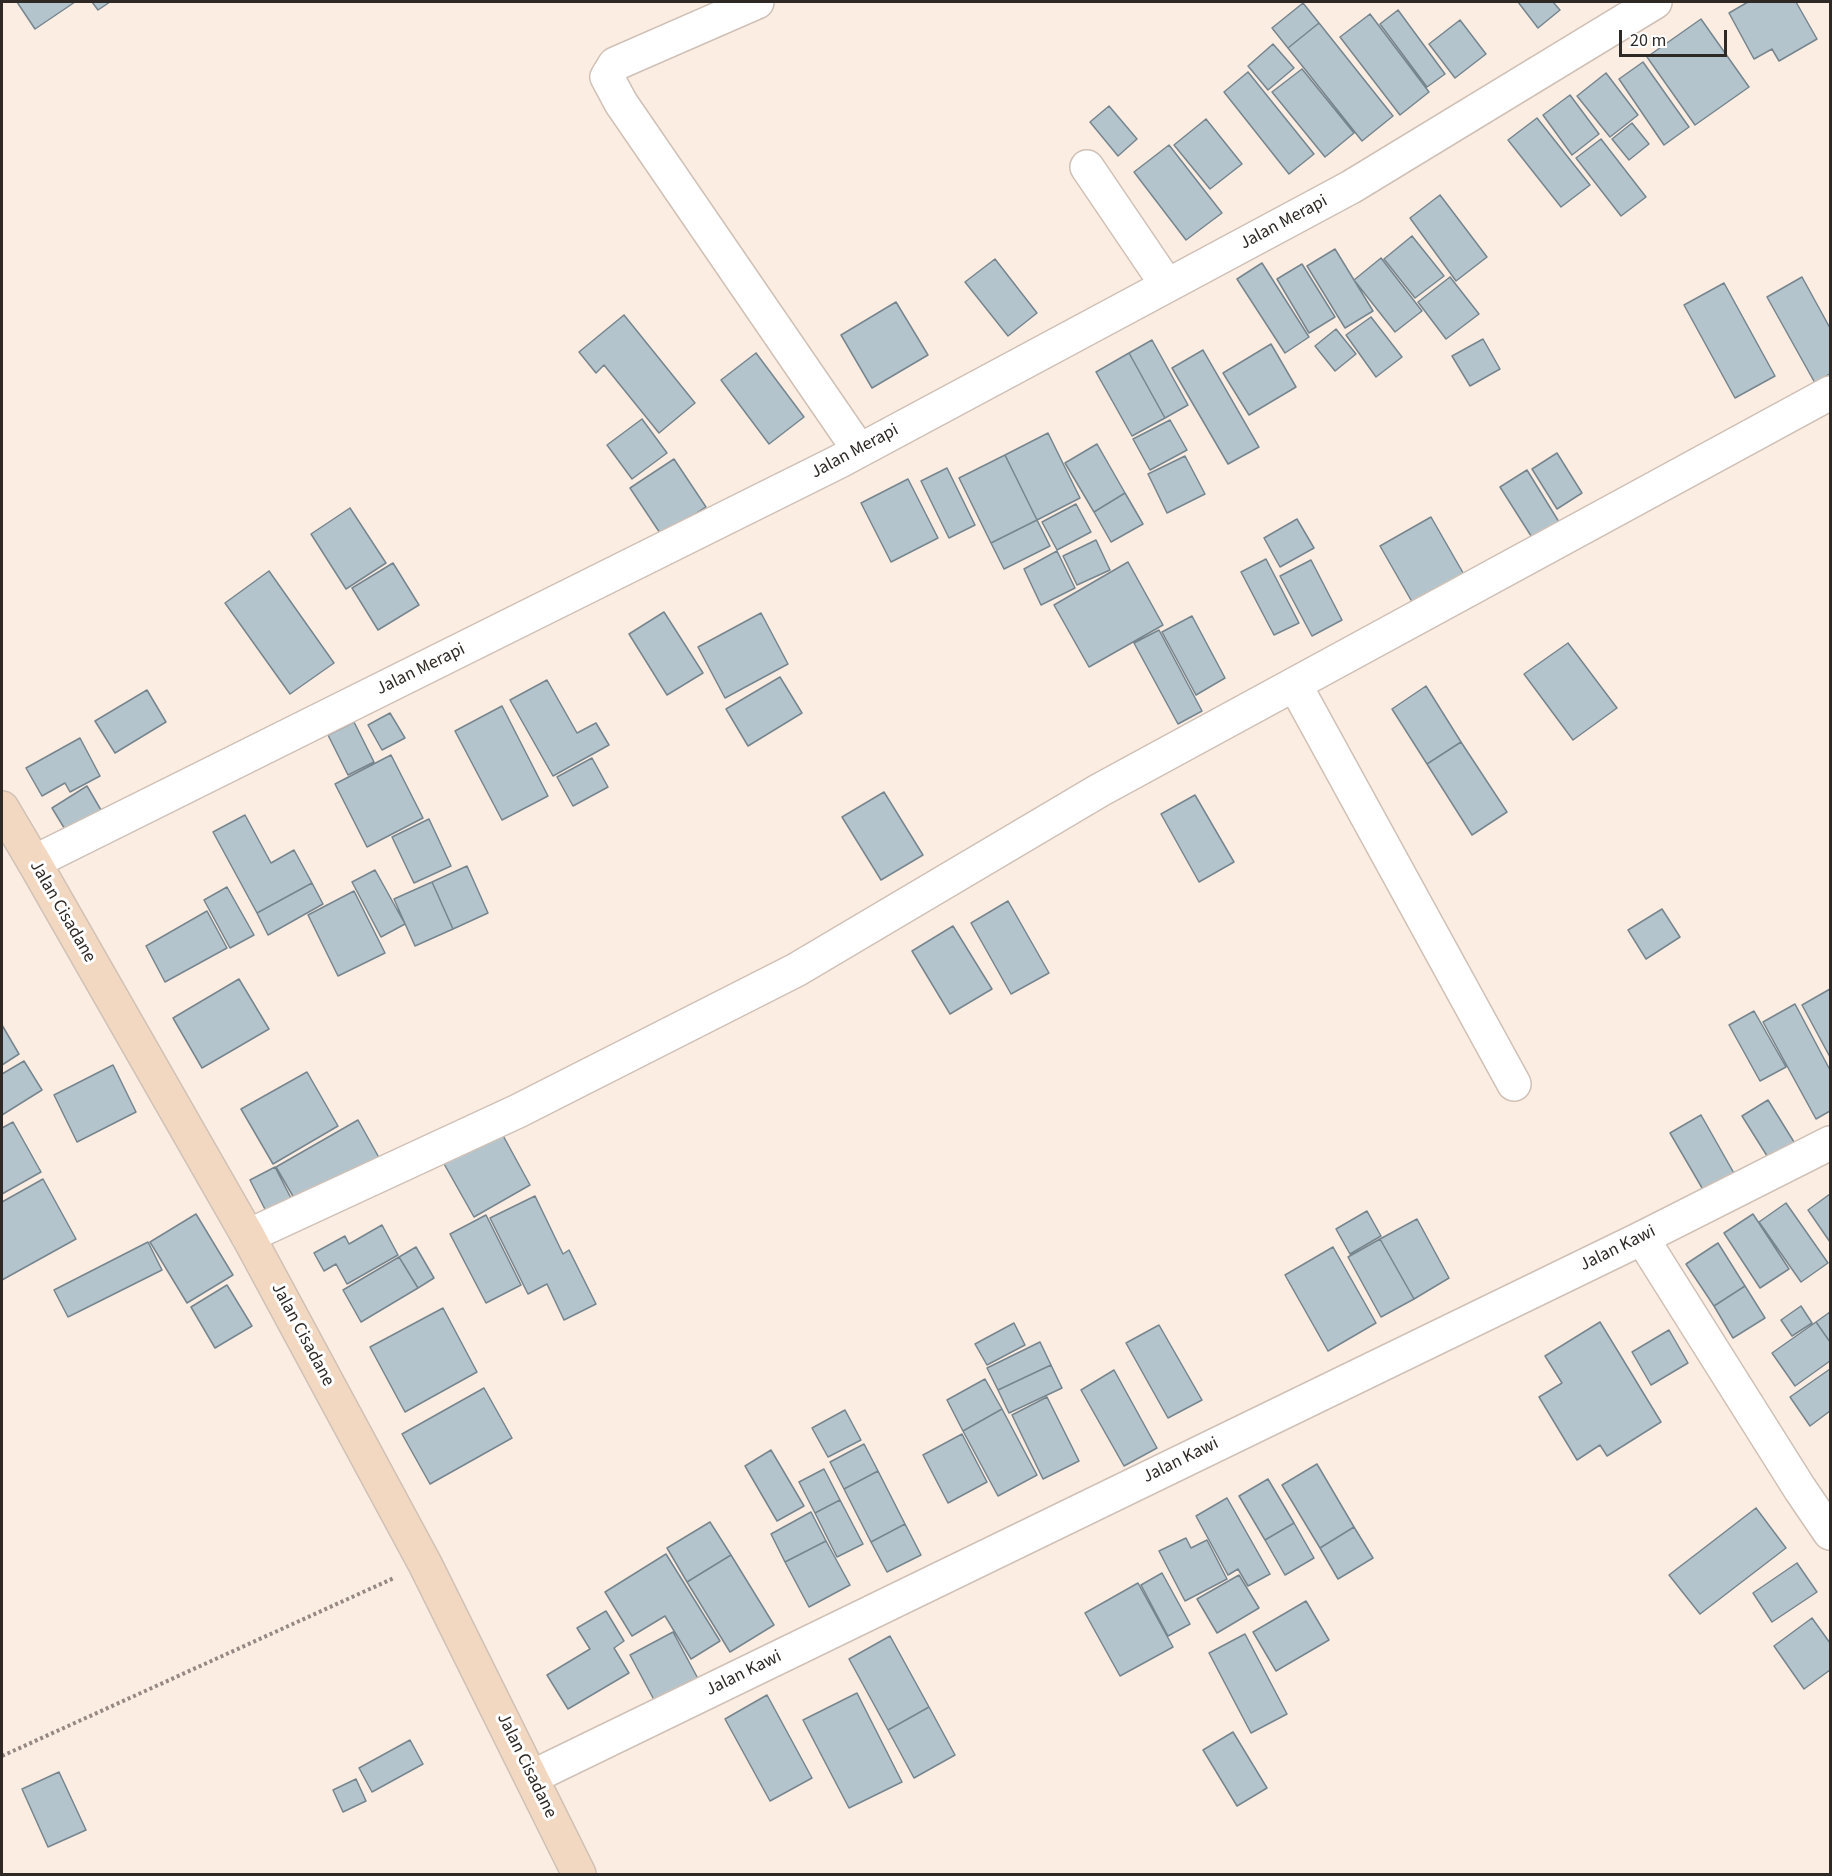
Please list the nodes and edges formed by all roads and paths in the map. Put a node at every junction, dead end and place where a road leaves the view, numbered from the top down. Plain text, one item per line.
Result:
1 (757, 2) edge
2 (1655, 2) edge
3 (1087, 167) dead end
4 (1167, 285) junction
5 (1830, 393) edge
6 (859, 450) junction
7 (1295, 685) junction
8 (2, 808) edge
9 (34, 862) junction
10 (1514, 1084) dead end
11 (1830, 1143) edge
12 (248, 1236) junction
13 (1642, 1238) junction
14 (1830, 1533) edge
15 (425, 1564) junction
16 (2, 1756) edge
17 (532, 1778) junction
18 (579, 1875) edge

1 - 6 street
2 - 4 street, Jalan Merapi
3 - 4 street
4 - 6 street, Jalan Merapi
5 - 7 street
6 - 9 street, Jalan Merapi
7 - 10 street
7 - 12 street
8 - 9 street, Jalan Cisadane
9 - 12 street, Jalan Cisadane
11 - 13 street, Jalan Kawi
12 - 15 street, Jalan Cisadane
13 - 14 street
13 - 17 street, Jalan Kawi
15 - 16 path
15 - 17 street, Jalan Cisadane
17 - 18 street, Jalan Cisadane

